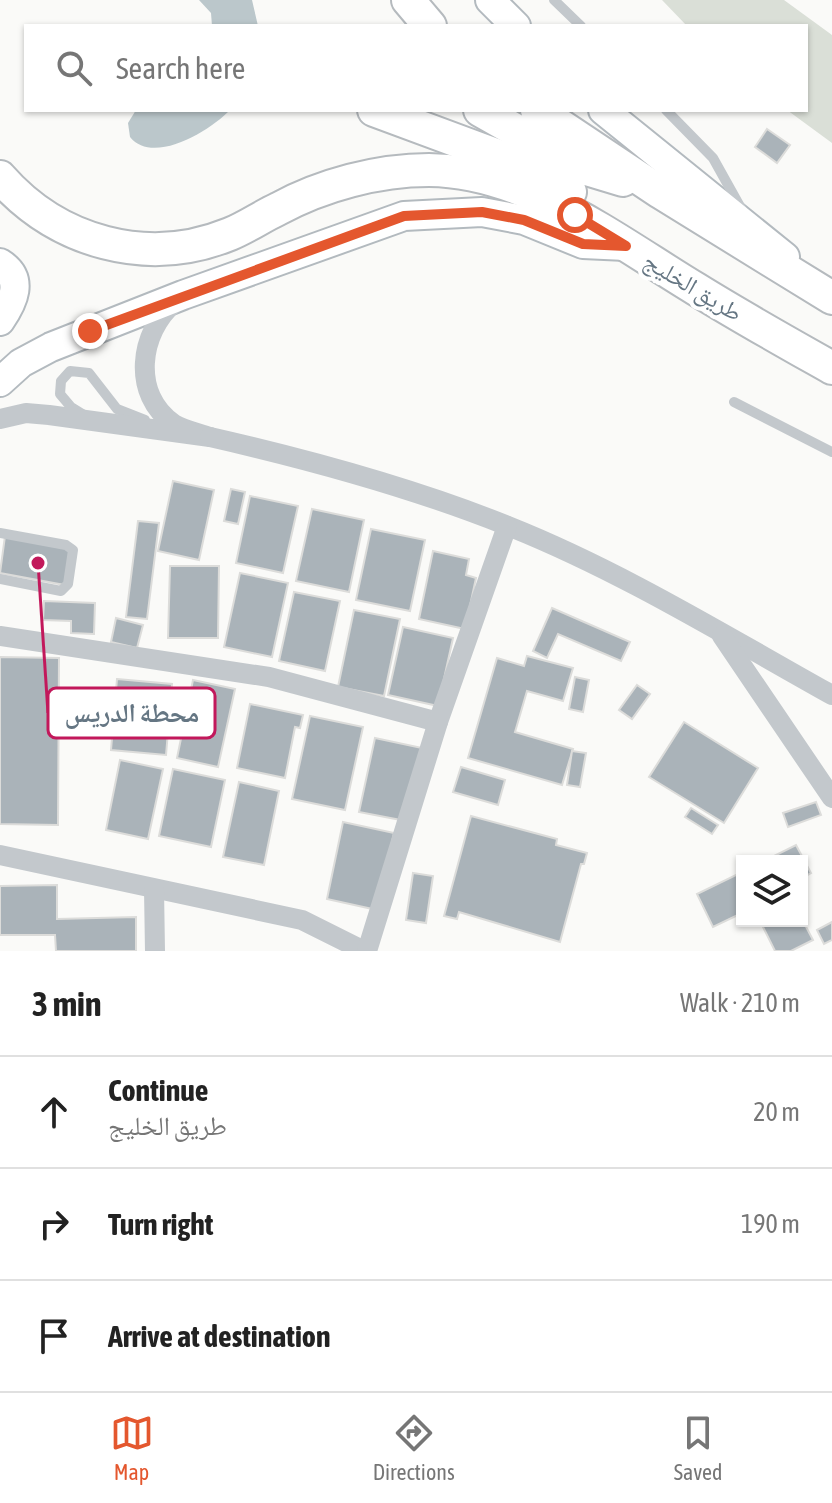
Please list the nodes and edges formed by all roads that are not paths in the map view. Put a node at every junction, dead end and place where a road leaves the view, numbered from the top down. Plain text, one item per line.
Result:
1 (408, 0) edge
2 (490, 0) edge
3 (554, 0) edge
4 (428, 24) edge
5 (514, 24) edge
6 (579, 24) edge
7 (379, 112) edge
8 (484, 112) edge
9 (540, 112) edge
10 (606, 112) edge
11 (668, 112) edge
12 (0, 177) edge
13 (660, 192) junction
14 (592, 225) junction
15 (752, 229) junction
16 (626, 246) junction
17 (0, 263) edge
18 (183, 295) junction
19 (832, 297) edge
20 (0, 321) edge
21 (832, 368) edge
22 (0, 382) edge
23 (734, 402) dead end
24 (0, 419) edge
25 (102, 422) junction
26 (175, 424) junction
27 (210, 437) junction
28 (832, 452) edge
29 (507, 526) junction
30 (0, 533) edge
31 (0, 579) edge
32 (721, 633) junction
33 (0, 636) edge
34 (832, 695) edge
35 (438, 722) junction
36 (832, 798) edge
37 (0, 855) edge
38 (154, 889) junction
39 (155, 951) edge
40 (366, 951) edge

1 - 4 main road
2 - 5 street
3 - 6 lane
7 - 14 main road
8 - 13 main road
9 - 13 main road
10 - 15 street
11 - 15 lane
12 - 14 main road, طريق الخليج
13 - 19 main road
14 - 16 main road, طريق الخليج
15 - 19 street
16 - 18 street
16 - 21 main road, طريق الخليج
17 - 20 street
18 - 22 street
18 - 26 street
23 - 28 lane
24 - 25 street
25 - 26 lane
25 - 27 street
26 - 27 street
27 - 29 street
29 - 32 street
29 - 35 street
30 - 31 lane
32 - 34 street
32 - 36 street
33 - 35 street
35 - 40 street
37 - 38 street
38 - 39 street
38 - 40 street

